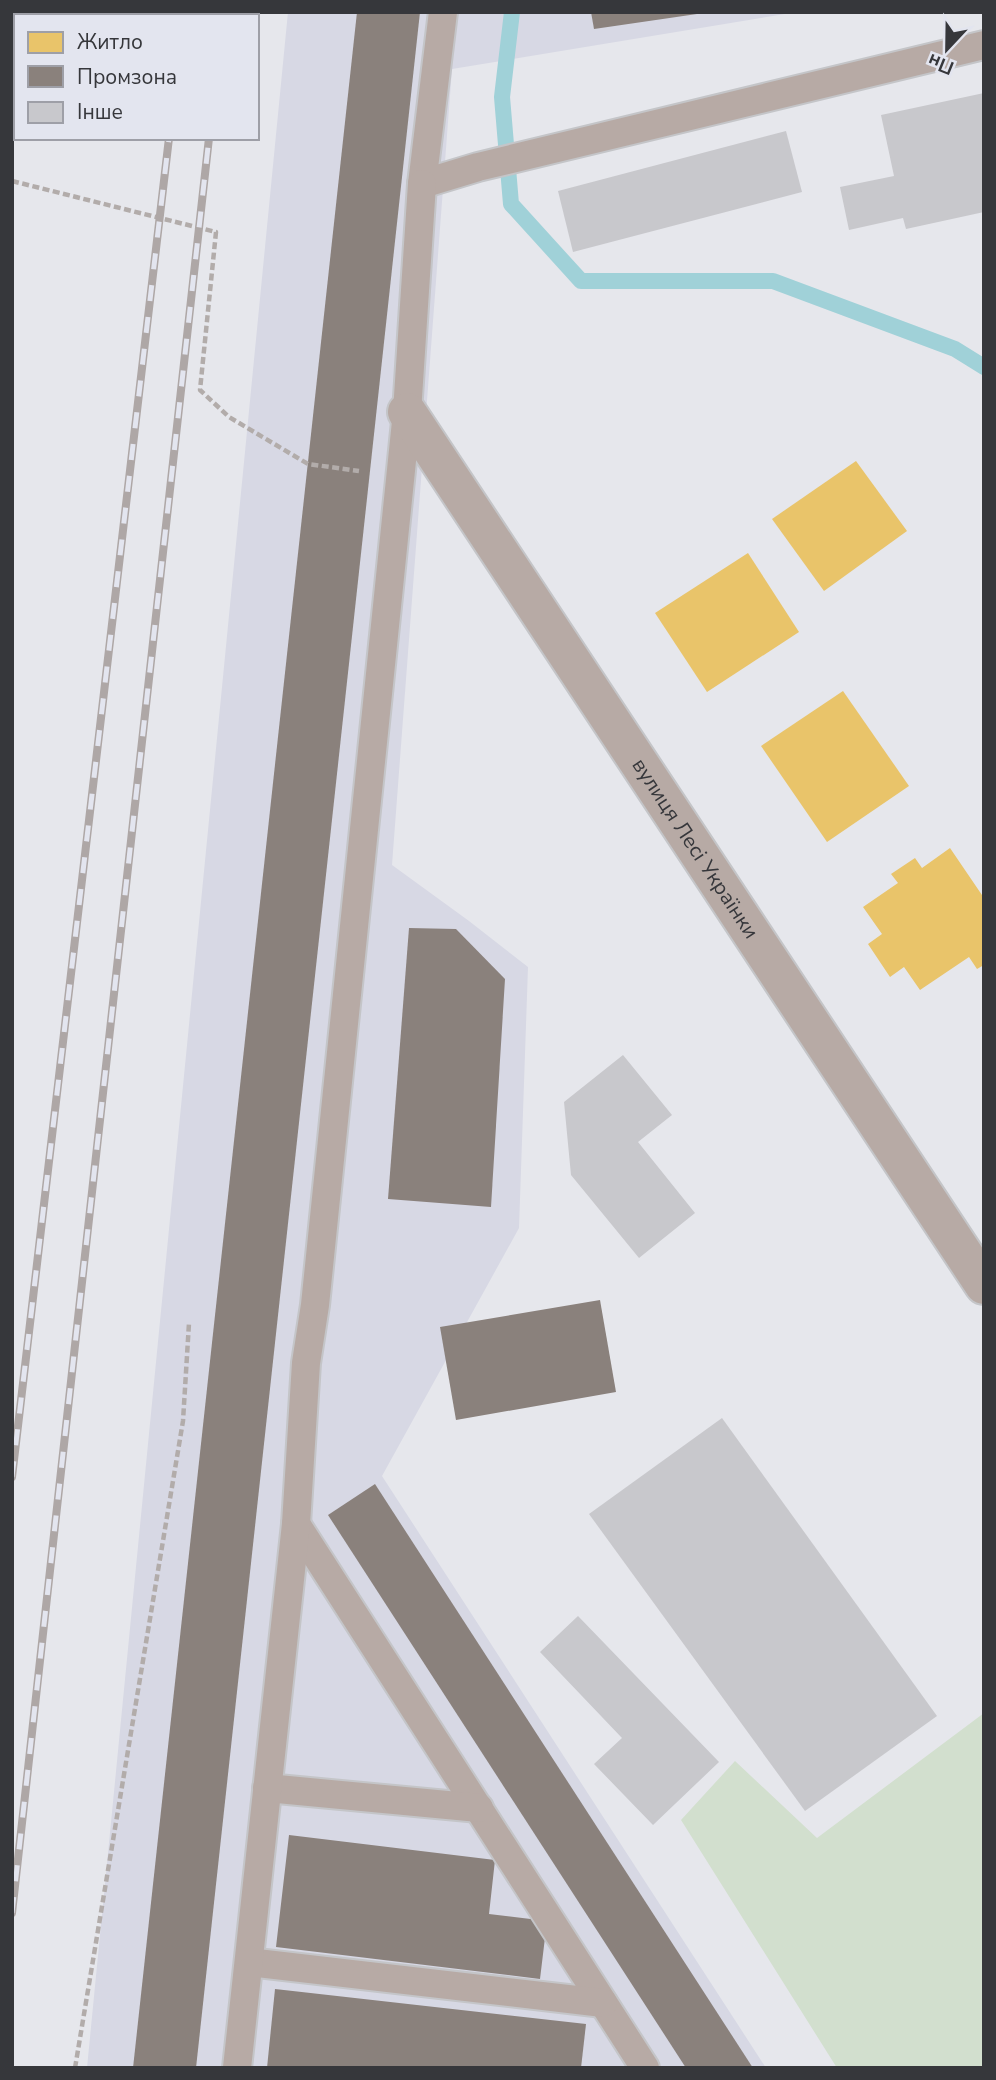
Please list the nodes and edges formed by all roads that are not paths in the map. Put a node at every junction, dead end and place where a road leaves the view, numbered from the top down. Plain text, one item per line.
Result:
1 (443, 12) edge
2 (984, 45) edge
3 (422, 184) junction
4 (407, 412) junction
5 (984, 1285) edge
6 (296, 1524) junction
7 (267, 1788) junction
8 (478, 1808) junction
9 (248, 1962) junction
10 (603, 2003) junction
11 (237, 2068) edge
12 (645, 2068) edge

1 - 3 lane
2 - 3 lane
3 - 4 lane
4 - 5 street, вулиця Лесі Українки
4 - 6 lane
6 - 7 lane
6 - 8 lane
7 - 8 lane
7 - 9 lane
8 - 10 lane
9 - 10 lane
9 - 11 lane
10 - 12 lane

